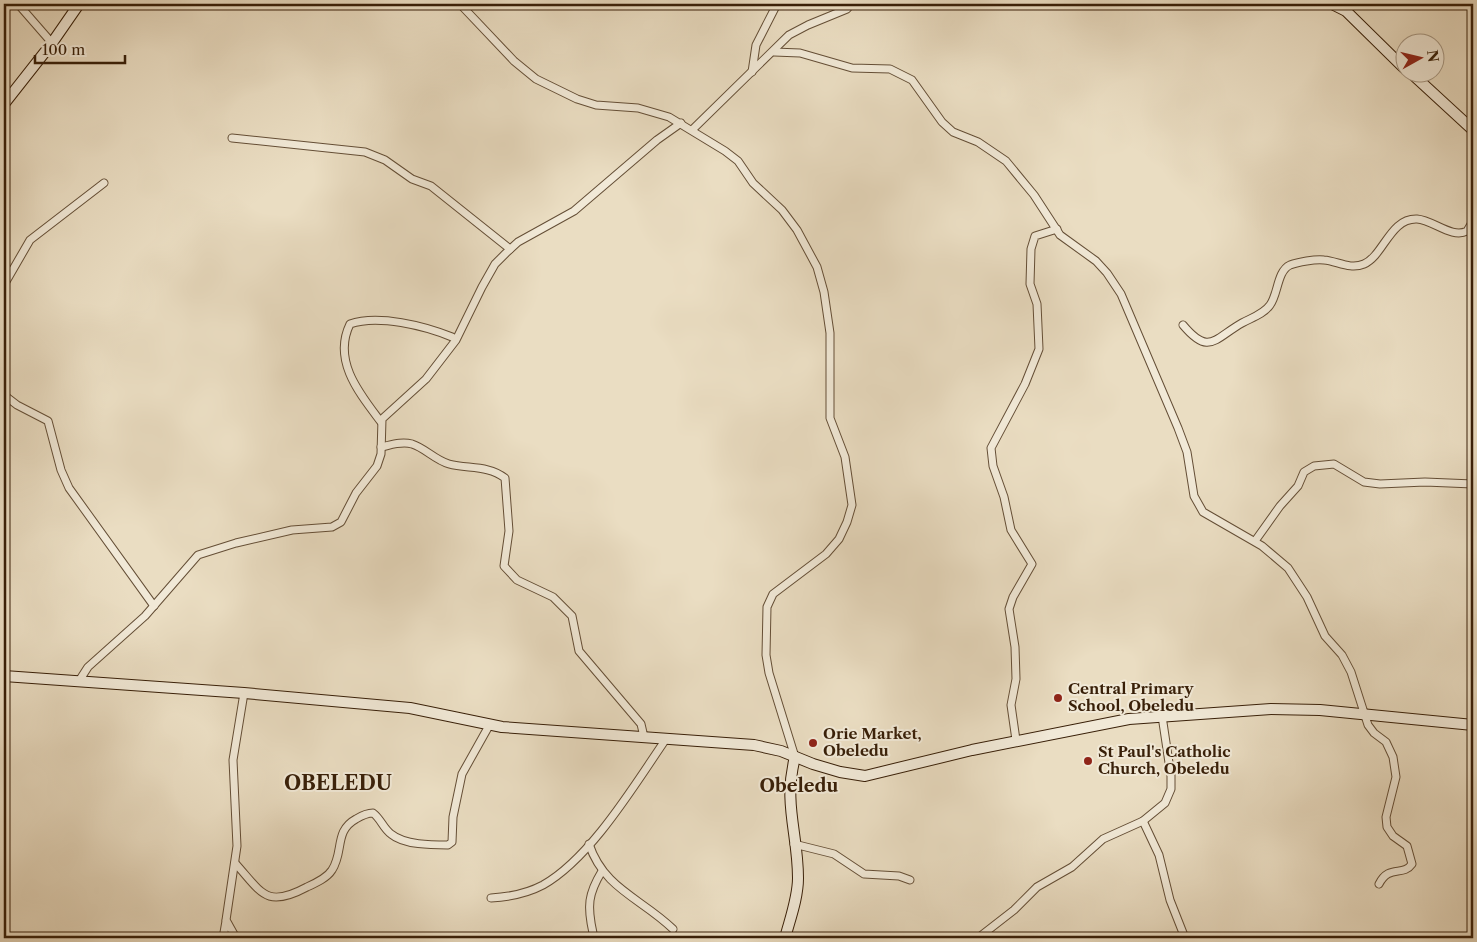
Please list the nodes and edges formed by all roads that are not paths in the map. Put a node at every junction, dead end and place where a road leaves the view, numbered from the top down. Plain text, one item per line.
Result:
1 (18, 4) edge
2 (79, 4) edge
3 (460, 4) edge
4 (777, 4) edge
5 (851, 4) edge
6 (1332, 4) edge
7 (52, 43) junction
8 (774, 52) junction
9 (1394, 58) edge
10 (752, 72) junction
11 (1421, 82) edge
12 (4, 104) edge
13 (681, 123) junction
14 (692, 130) junction
15 (1473, 130) edge
16 (232, 138) dead end
17 (104, 183) dead end
18 (1473, 221) edge
19 (1056, 229) junction
20 (510, 249) junction
21 (4, 285) edge
22 (1183, 325) dead end
23 (452, 337) dead end
24 (4, 395) edge
25 (381, 422) junction
26 (381, 447) junction
27 (1473, 484) edge
28 (1255, 541) junction
29 (154, 606) junction
30 (4, 676) edge
31 (79, 681) junction
32 (244, 693) junction
33 (1363, 714) junction
34 (1162, 716) junction
35 (490, 724) junction
36 (1473, 725) edge
37 (644, 737) junction
38 (666, 738) junction
39 (1016, 740) junction
40 (795, 757) junction
41 (1143, 821) junction
42 (590, 844) junction
43 (794, 844) junction
44 (235, 863) junction
45 (602, 871) junction
46 (910, 880) dead end
47 (1379, 884) dead end
48 (491, 898) dead end
49 (226, 920) junction
50 (673, 929) dead end
51 (593, 933) dead end
52 (223, 938) edge
53 (236, 938) edge
54 (785, 938) edge
55 (978, 938) edge
56 (1185, 938) edge

1 - 7 street
2 - 7 main road
3 - 13 street
4 - 10 street
5 - 8 street
6 - 9 main road
7 - 12 main road
8 - 10 street
8 - 19 street
10 - 14 street
11 - 15 main road
13 - 14 street
13 - 20 street
14 - 40 street
16 - 20 street
17 - 21 street
18 - 22 street
19 - 28 street
19 - 39 street
20 - 25 street
23 - 25 street
24 - 29 street
25 - 26 street
26 - 29 street
26 - 37 street
27 - 28 street
28 - 33 street
29 - 31 street
30 - 31 main road
31 - 32 main road
32 - 35 main road
32 - 44 street
33 - 34 main road
33 - 36 main road
33 - 47 street
34 - 39 main road
34 - 41 street
35 - 37 main road
35 - 44 street
37 - 38 main road
38 - 40 main road
38 - 42 street
39 - 40 main road
40 - 43 main road
41 - 55 street
41 - 56 street
42 - 45 street
42 - 48 street
43 - 46 street
43 - 54 main road
44 - 49 street
45 - 50 street
45 - 51 street
49 - 52 street
49 - 53 street

